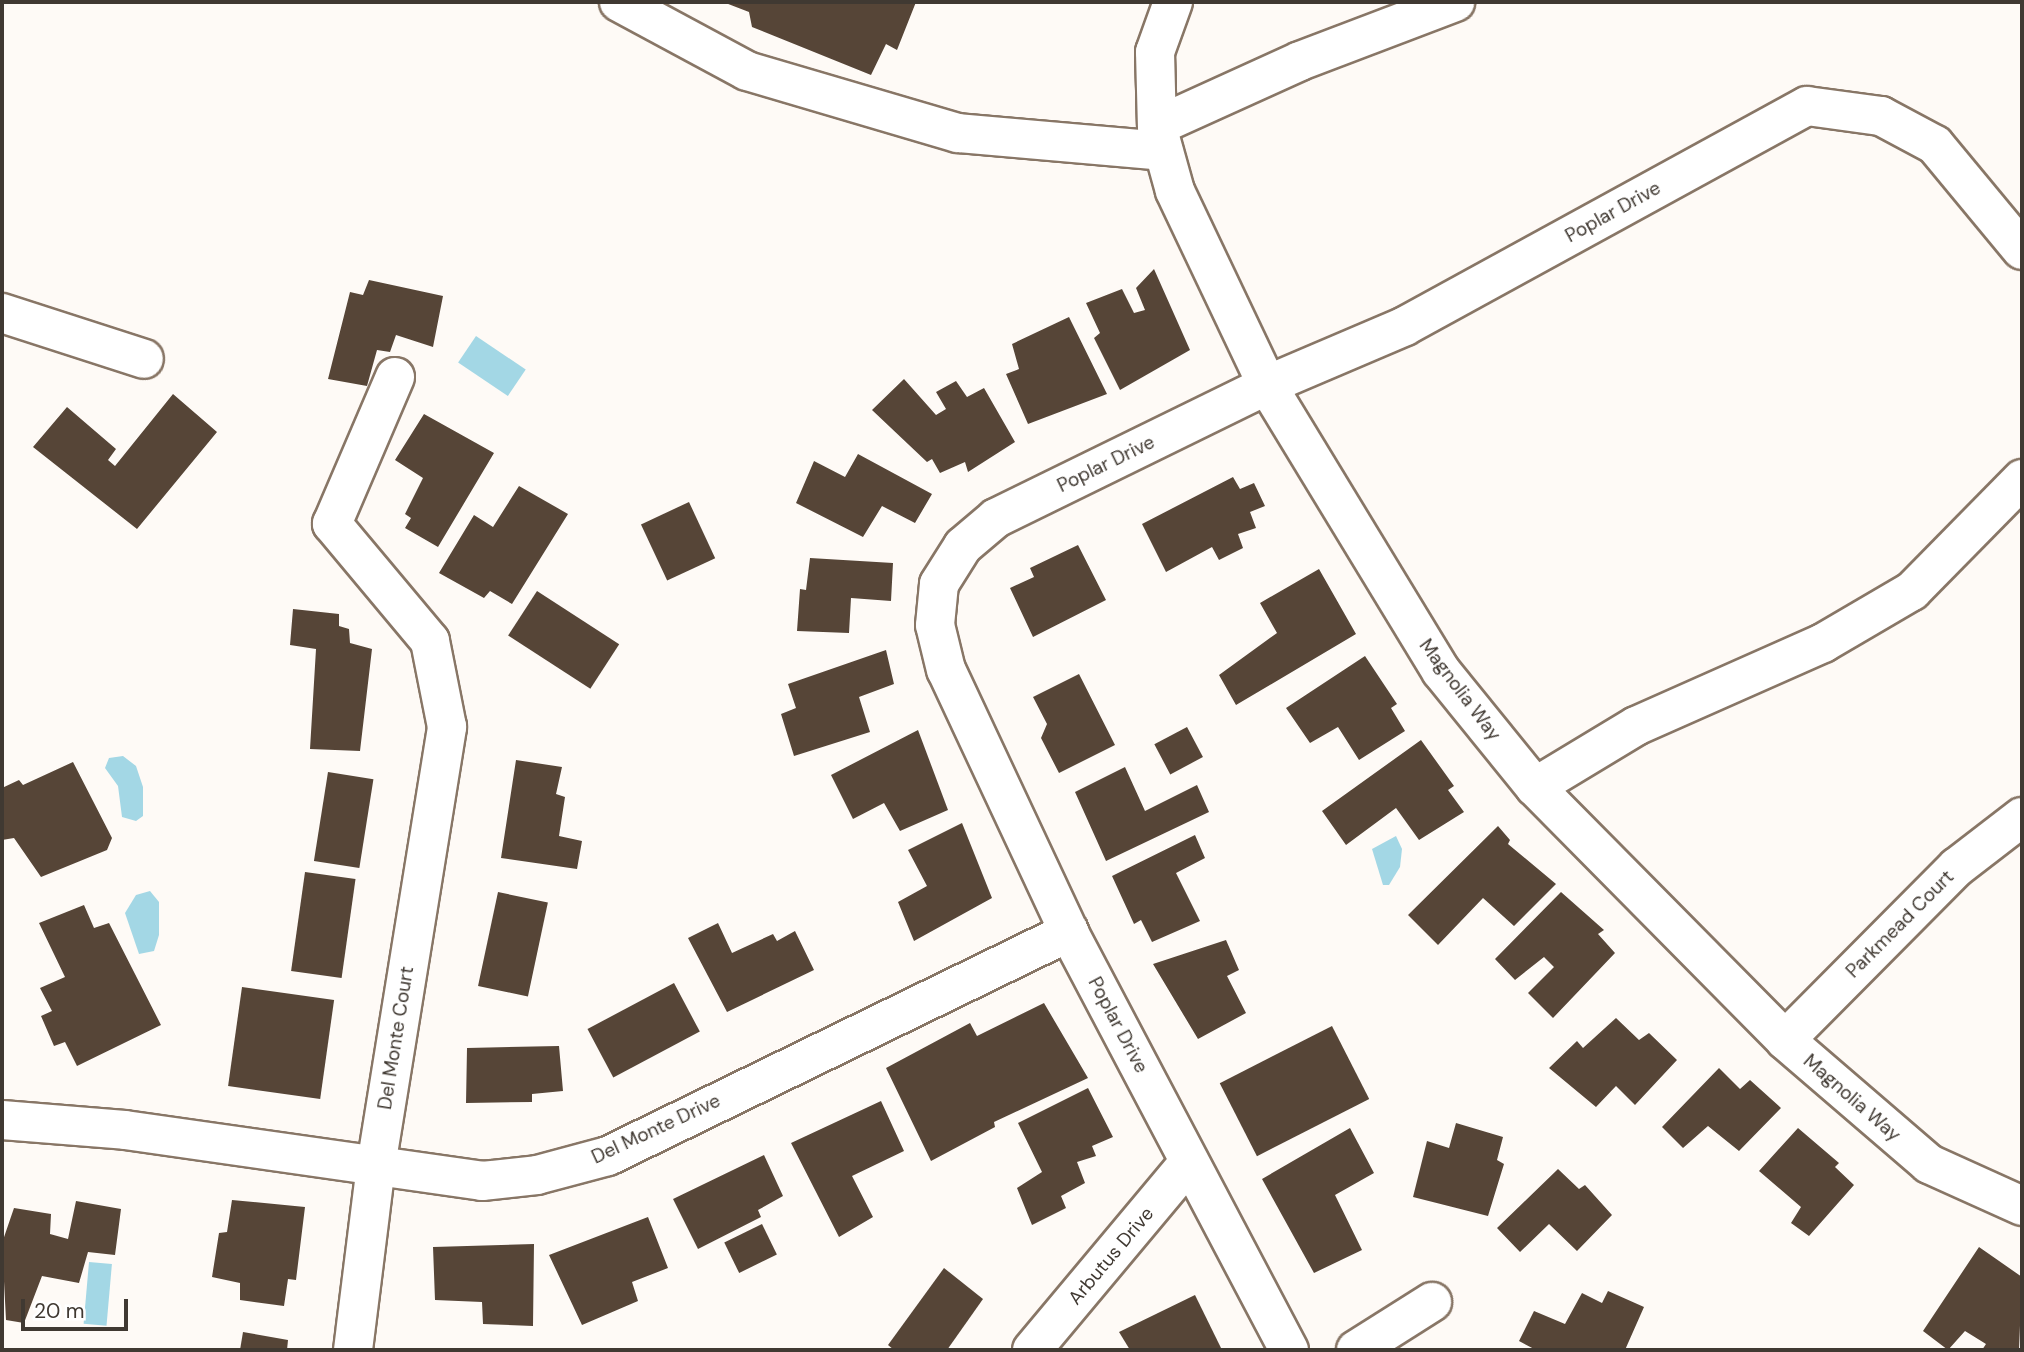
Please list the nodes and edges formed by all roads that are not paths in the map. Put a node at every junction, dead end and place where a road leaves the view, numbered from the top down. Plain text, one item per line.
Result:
1 (619, 2) edge
2 (1174, 2) edge
3 (1455, 2) edge
4 (1160, 138) junction
5 (2022, 250) edge
6 (2, 313) edge
7 (144, 359) dead end
8 (395, 377) dead end
9 (1267, 385) junction
10 (2022, 479) edge
11 (1535, 787) junction
12 (2022, 817) edge
13 (1069, 932) junction
14 (1785, 1040) junction
15 (2, 1120) edge
16 (1189, 1162) junction
17 (376, 1166) junction
18 (2022, 1206) edge
19 (1432, 1303) dead end
20 (353, 1350) edge
21 (1032, 1350) edge
22 (1289, 1350) edge
23 (1356, 1350) edge

1 - 4 street
2 - 4 street, Magnolia Way
3 - 4 street
4 - 9 street, Magnolia Way
5 - 9 street, Poplar Drive
6 - 7 street
8 - 17 street, Del Monte Court
9 - 11 street, Magnolia Way
9 - 13 street, Poplar Drive
10 - 11 street
11 - 14 street, Magnolia Way
12 - 14 street, Parkmead Court
13 - 16 street, Poplar Drive
13 - 17 street, Del Monte Drive
14 - 18 street, Magnolia Way
15 - 17 street, Del Monte Drive
16 - 21 street, Arbutus Drive
16 - 22 street, Poplar Drive
17 - 20 street, Del Monte Court
19 - 23 street

